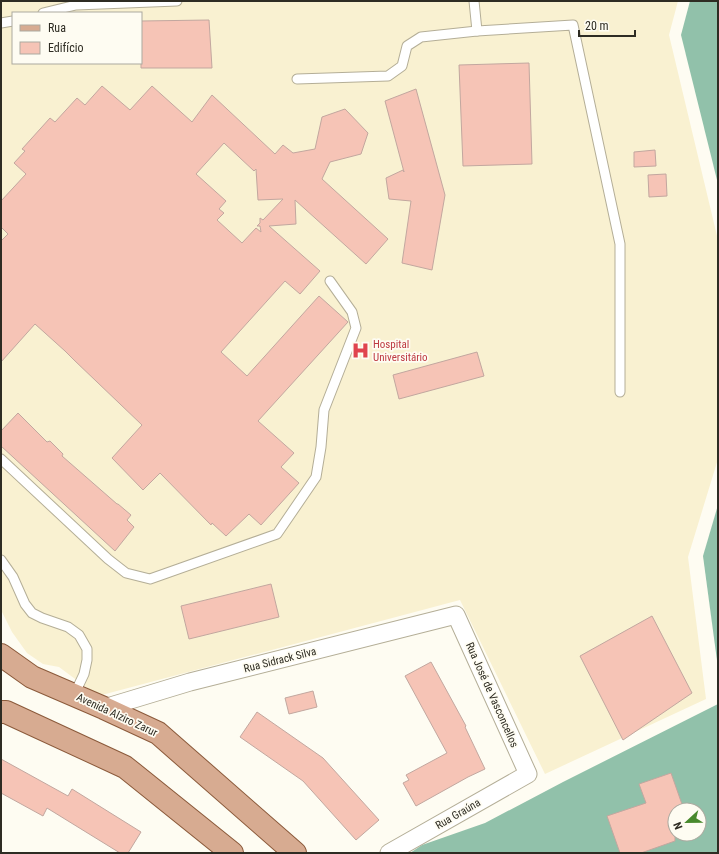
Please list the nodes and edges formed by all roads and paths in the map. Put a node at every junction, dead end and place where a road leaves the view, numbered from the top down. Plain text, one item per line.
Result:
1 (176, 1) edge
2 (474, 1) edge
3 (47, 12) edge
4 (12, 21) edge
5 (1, 23) edge
6 (477, 31) junction
7 (297, 79) dead end
8 (330, 281) dead end
9 (620, 392) dead end
10 (1, 459) edge
11 (1, 560) edge
12 (456, 615) joint
13 (1, 655) edge
14 (74, 695) junction
15 (104, 708) junction
16 (1, 712) edge
17 (528, 774) joint
18 (232, 853) edge
19 (294, 853) edge
20 (389, 853) edge

1 - 3 lane
2 - 6 lane
4 - 5 lane
6 - 7 lane
6 - 9 lane
8 - 10 lane
11 - 14 lane
12 - 15 street, Rua Sidrack Silva
12 - 17 street, Rua José de Vasconcellos
13 - 14 main road, Avenida Alziro Zarur
14 - 15 main road, Avenida Alziro Zarur
15 - 19 main road, Avenida Alziro Zarur
16 - 18 main road
17 - 20 street, Rua Graúna

